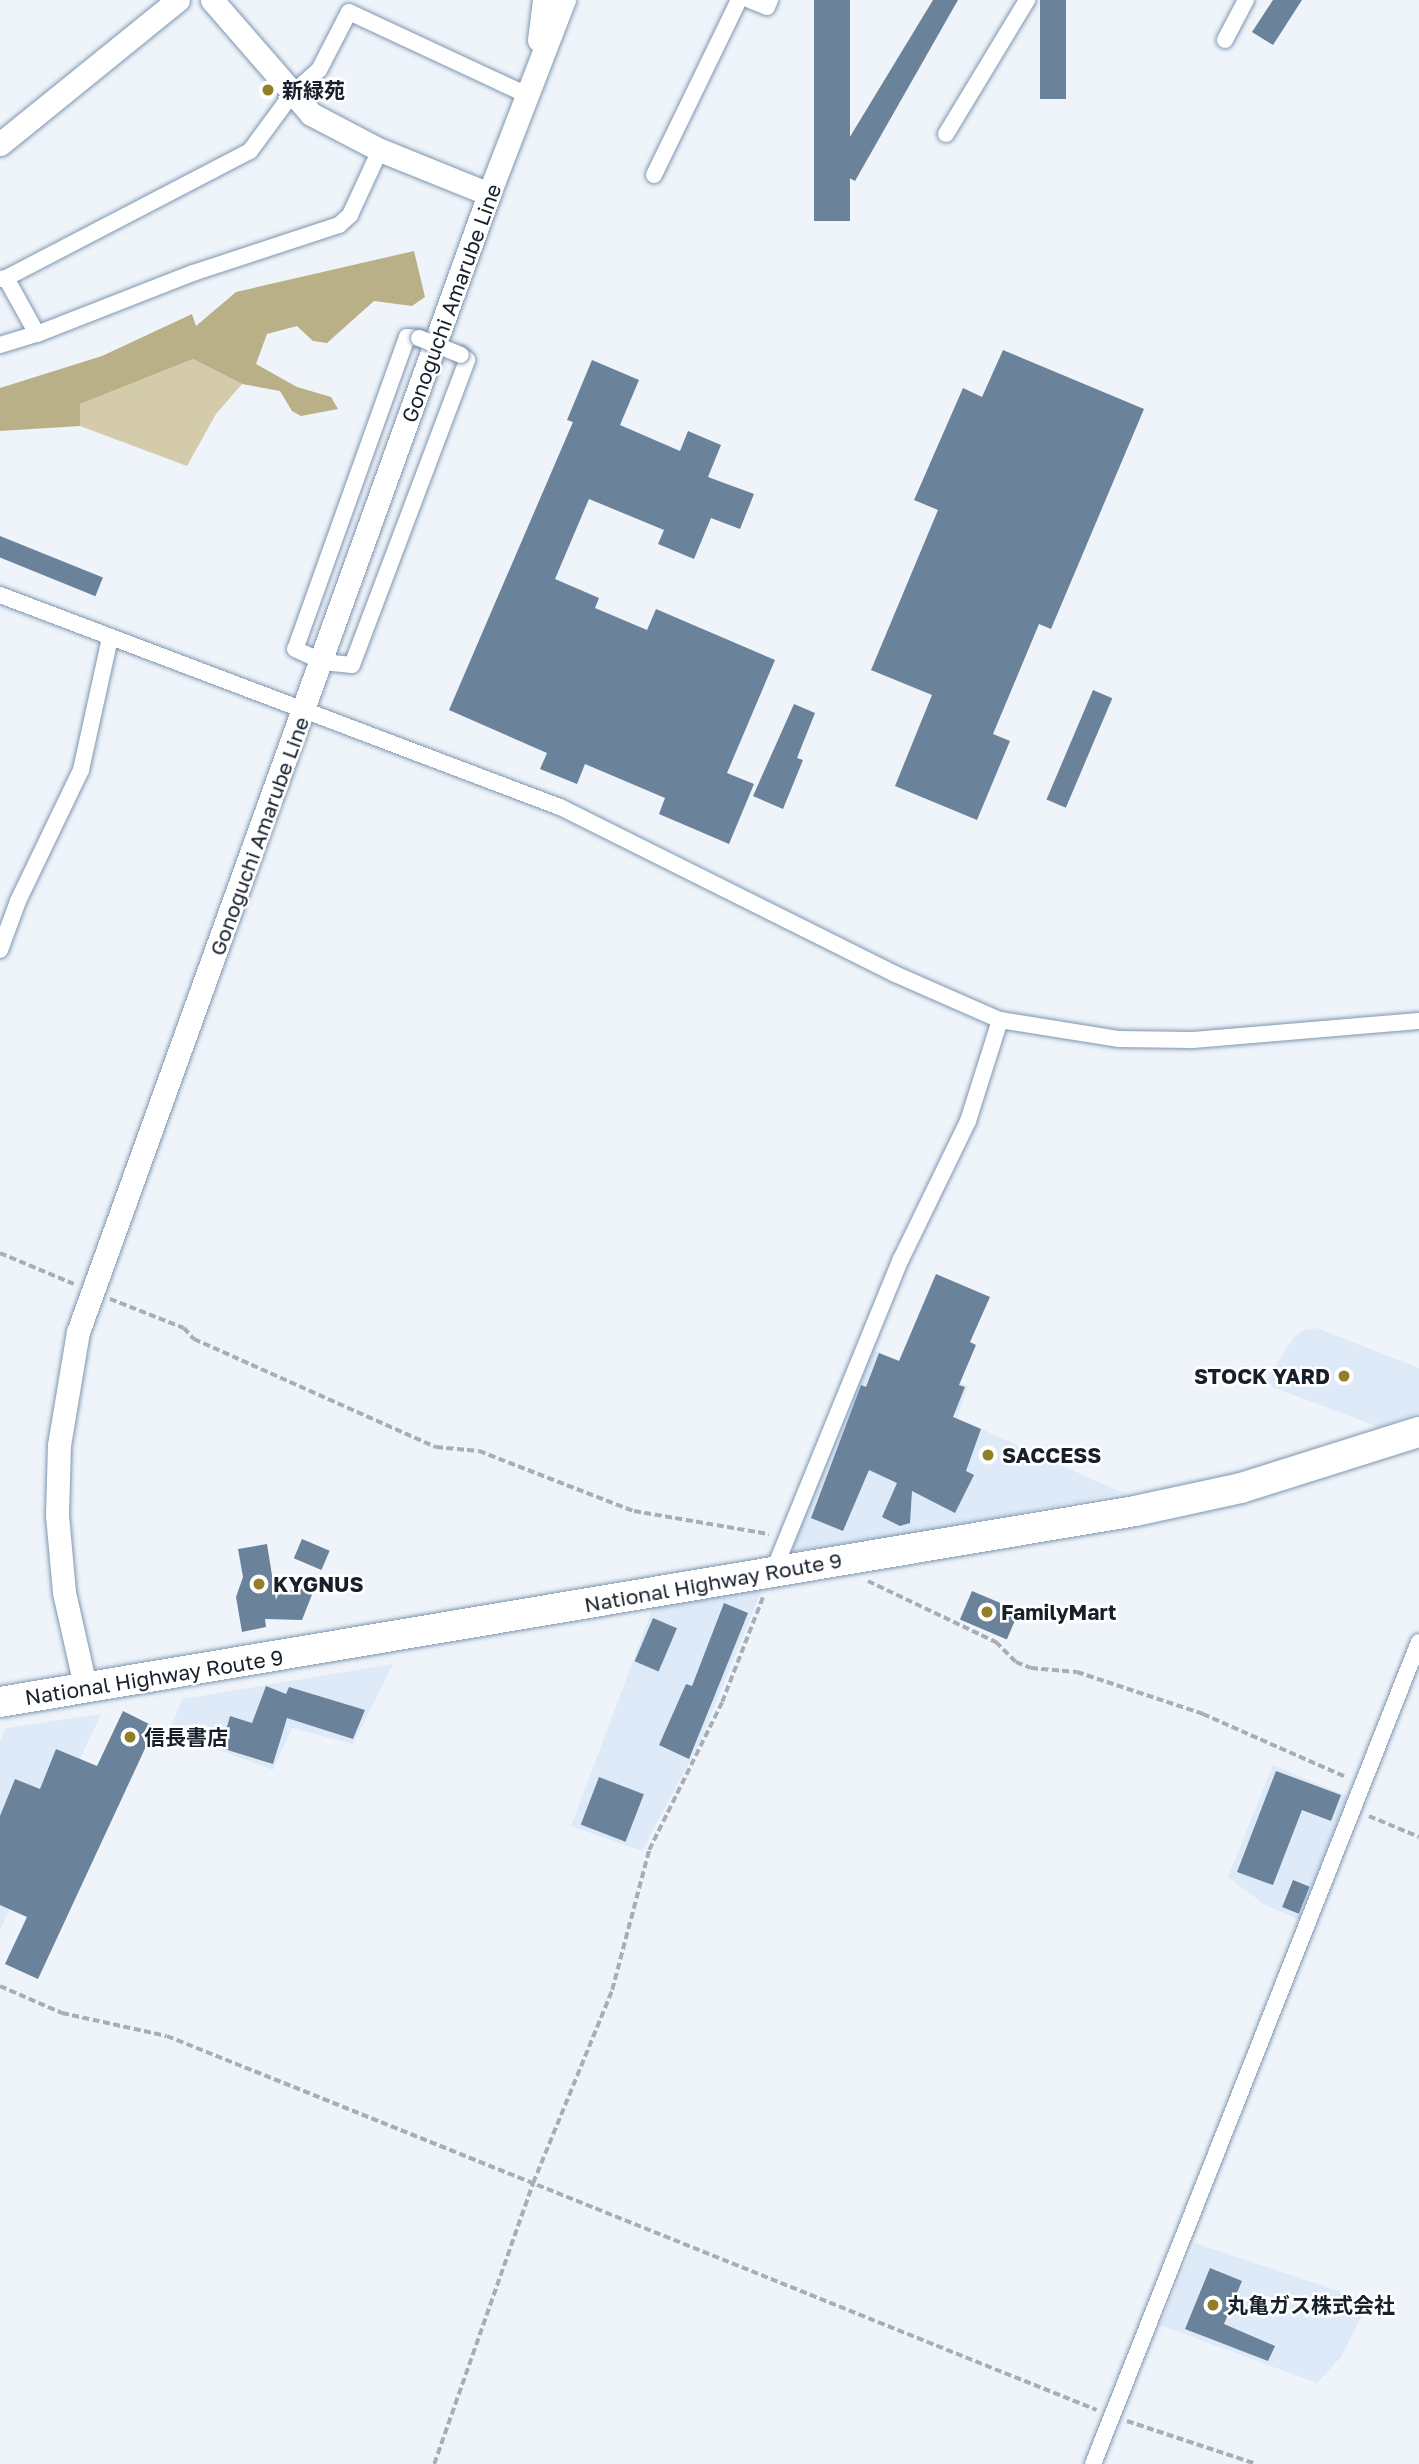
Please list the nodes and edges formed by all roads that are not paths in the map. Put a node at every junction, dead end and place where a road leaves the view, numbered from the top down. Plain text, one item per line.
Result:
1 (212, 0) edge
2 (739, 0) edge
3 (750, 0) edge
4 (771, 0) edge
5 (1027, 0) edge
6 (1246, 0) edge
7 (559, 1) edge
8 (165, 4) edge
9 (1225, 40) dead end
10 (531, 86) junction
11 (292, 94) junction
12 (946, 134) dead end
13 (0, 144) edge
14 (380, 150) junction
15 (653, 175) dead end
16 (489, 194) junction
17 (3, 279) edge
18 (37, 334) junction
19 (0, 345) edge
20 (0, 595) edge
21 (110, 638) junction
22 (323, 662) junction
23 (305, 713) junction
24 (0, 950) edge
25 (1000, 1020) junction
26 (1419, 1021) edge
27 (1419, 1432) edge
28 (773, 1572) junction
29 (1419, 1643) edge
30 (86, 1690) junction
31 (0, 1702) edge
32 (1093, 2464) edge

1 - 11 main road
2 - 15 street
3 - 4 street
5 - 12 street
6 - 9 street
7 - 10 main road, Gonoguchi Amarube Line
8 - 13 main road
10 - 11 street
10 - 16 main road, Gonoguchi Amarube Line
11 - 14 main road
11 - 17 street
14 - 16 main road
14 - 18 street
16 - 22 main road, Gonoguchi Amarube Line
17 - 18 street
18 - 19 street
20 - 21 street
21 - 23 street
21 - 24 street
22 - 22 street, bridge
22 - 23 main road, Gonoguchi Amarube Line
23 - 25 street
23 - 30 main road, Gonoguchi Amarube Line
25 - 26 street
25 - 28 street
27 - 28 highway, National Highway Route 9
28 - 30 highway, National Highway Route 9
29 - 32 street
30 - 31 highway, National Highway Route 9

